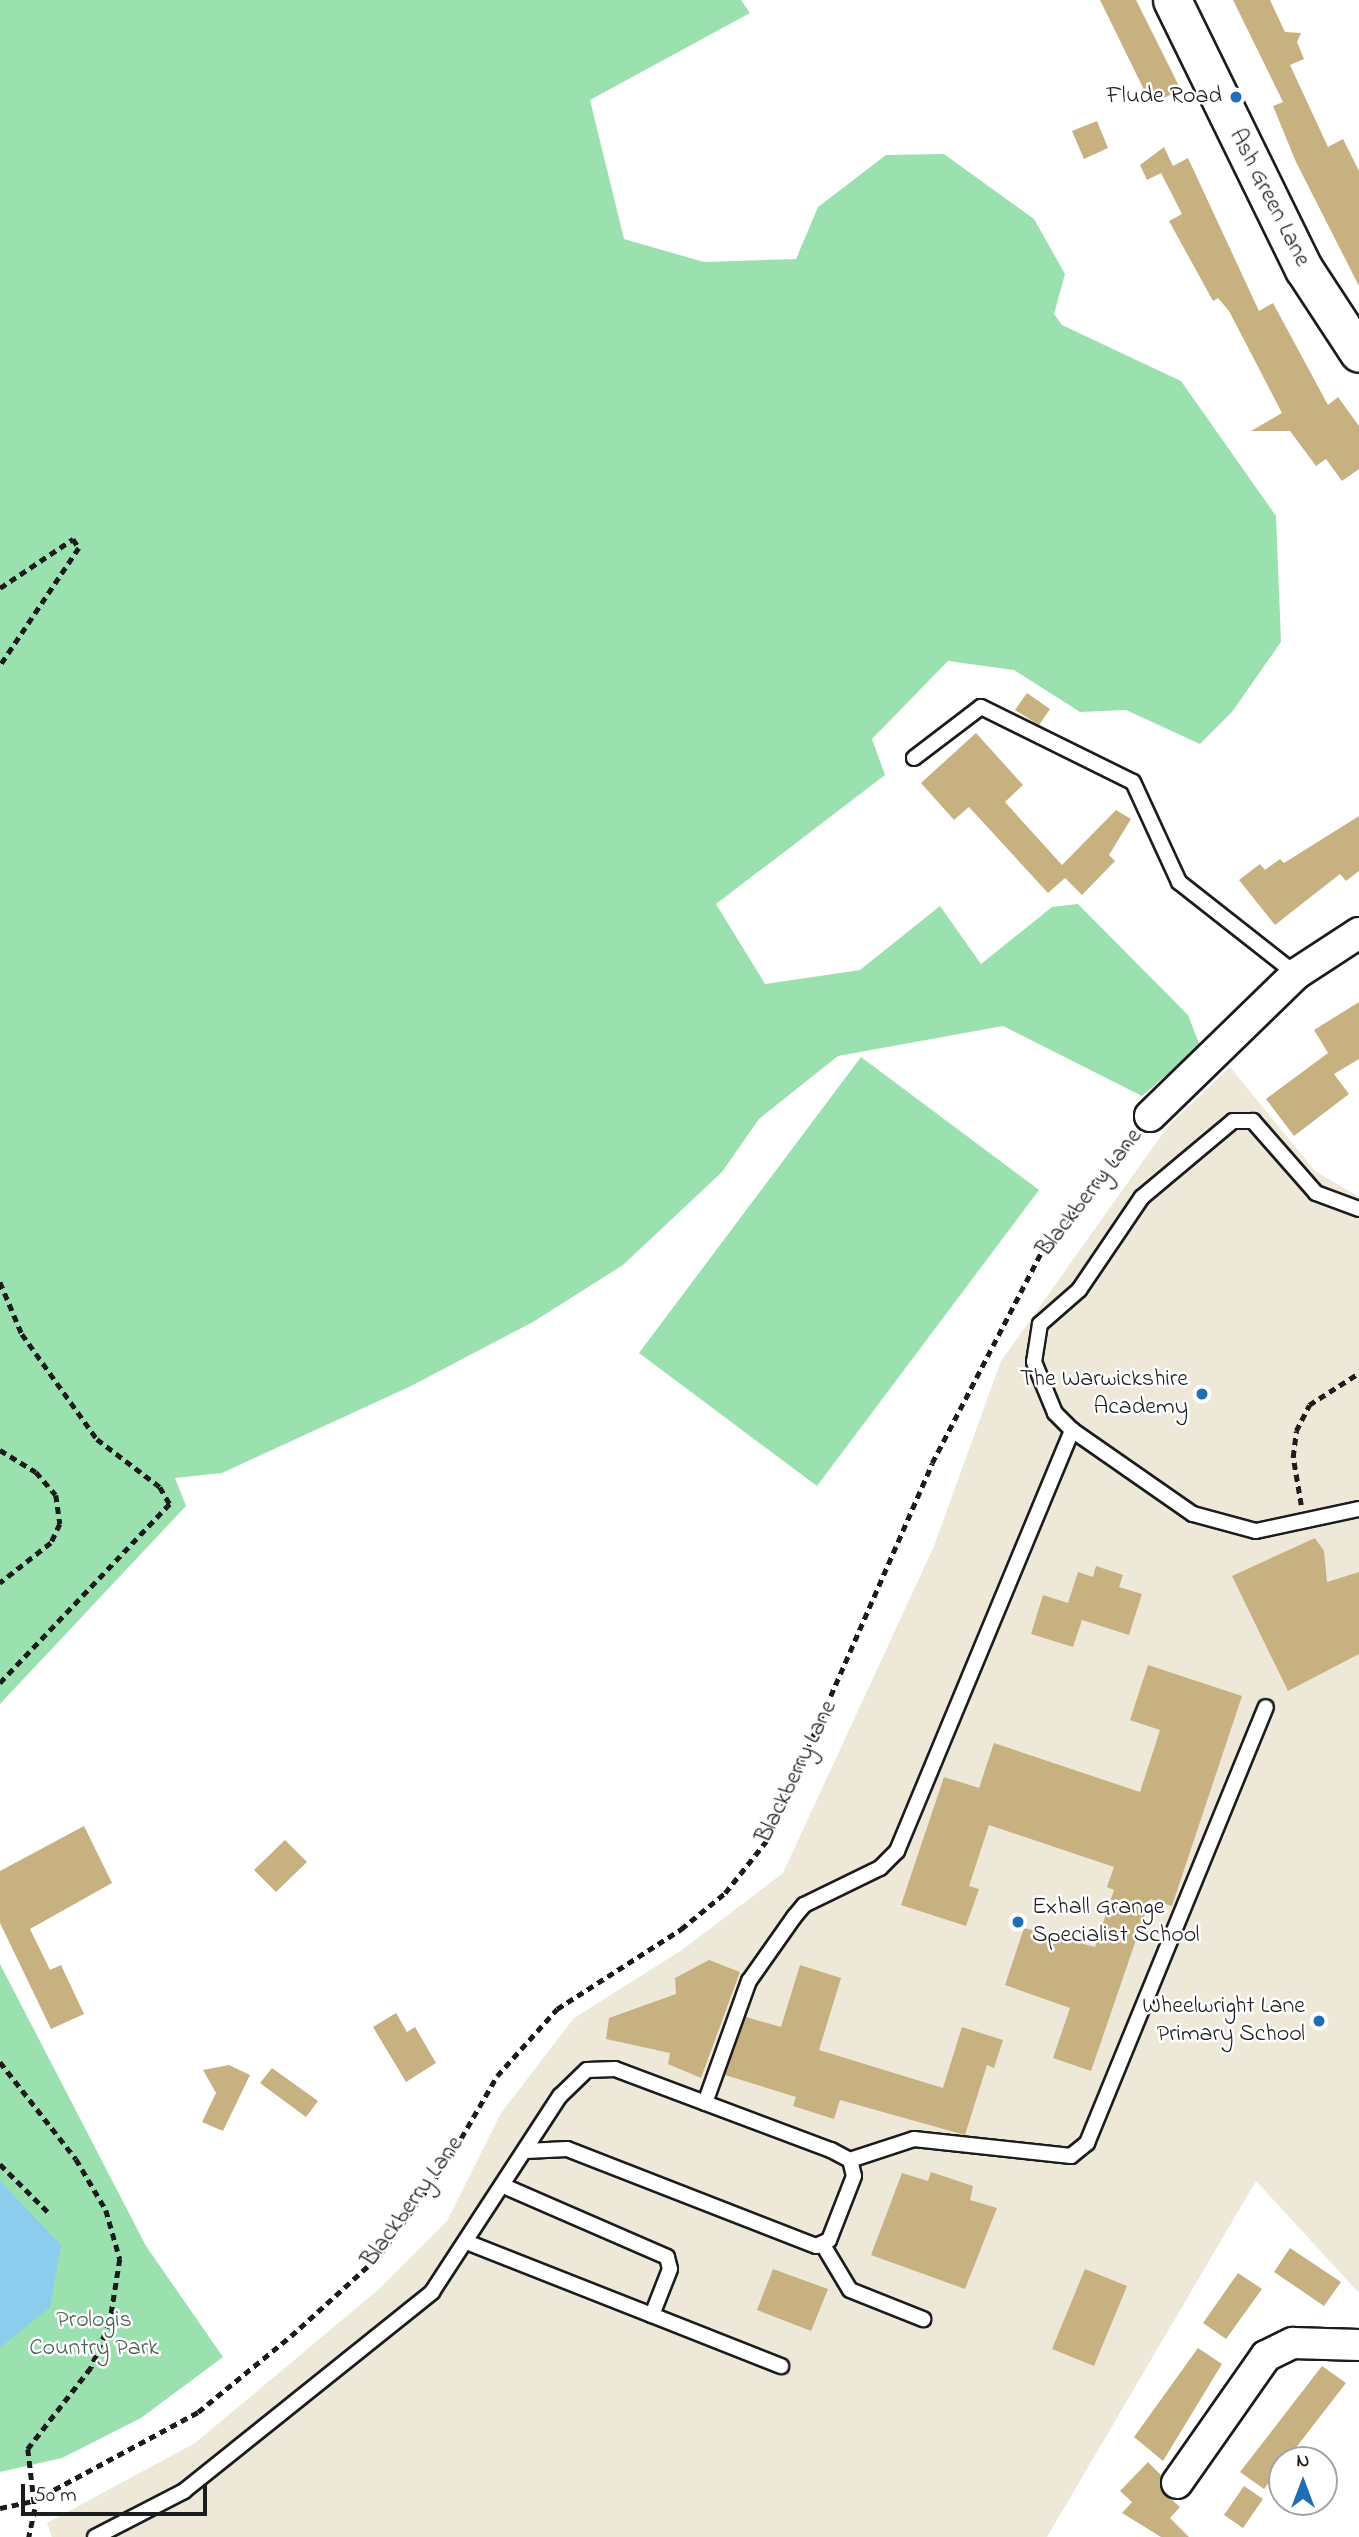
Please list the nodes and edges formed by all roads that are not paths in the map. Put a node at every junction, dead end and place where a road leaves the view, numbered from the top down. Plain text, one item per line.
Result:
1 (1172, 0) edge
2 (1359, 352) edge
3 (914, 758) dead end
4 (1359, 933) edge
5 (1296, 974) junction
6 (1150, 1116) road end
7 (1359, 1209) edge
8 (1072, 1430) junction
9 (1359, 1509) edge
10 (1266, 1707) dead end
11 (705, 2103) junction
12 (526, 2151) junction
13 (850, 2160) junction
14 (504, 2186) junction
15 (469, 2243) junction
16 (823, 2245) junction
17 (652, 2315) junction
18 (923, 2319) dead end
19 (1359, 2345) edge
20 (781, 2366) dead end
21 (1194, 2476) dead end
22 (95, 2537) edge

1 - 2 street, Ash Green Lane
3 - 5 lane
4 - 5 street, Blackberry Lane
5 - 6 street, Blackberry Lane
7 - 8 lane
8 - 9 lane
8 - 11 lane
10 - 13 lane
11 - 12 lane
11 - 13 lane
12 - 14 lane
12 - 16 lane
13 - 16 lane
14 - 15 lane
14 - 17 lane
15 - 17 lane
15 - 22 lane
16 - 18 lane
17 - 20 lane
19 - 21 street

